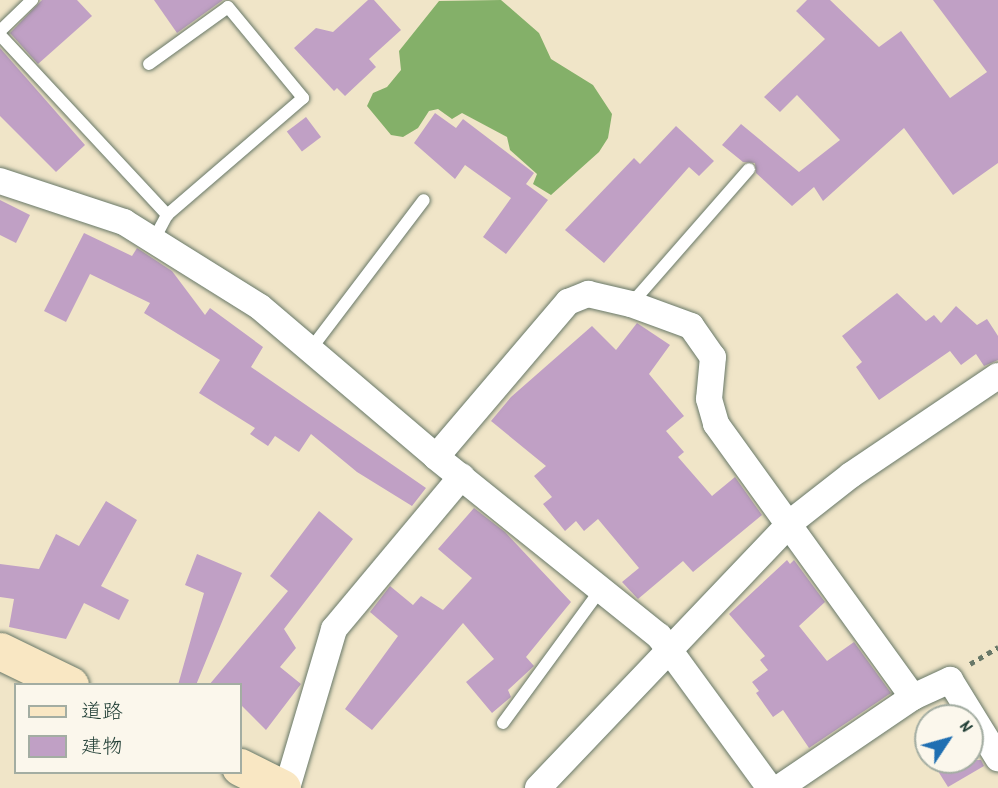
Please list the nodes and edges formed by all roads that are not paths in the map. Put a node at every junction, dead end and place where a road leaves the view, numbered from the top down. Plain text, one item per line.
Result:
1 (32, 0) edge
2 (0, 33) edge
3 (149, 64) dead end
4 (749, 169) dead end
5 (0, 181) edge
6 (424, 200) dead end
7 (167, 215) junction
8 (154, 239) junction
9 (631, 304) junction
10 (310, 350) junction
11 (998, 376) edge
12 (436, 457) junction
13 (462, 476) junction
14 (791, 522) junction
15 (601, 589) junction
16 (671, 649) junction
17 (0, 651) edge
18 (66, 683) edge
19 (913, 697) junction
20 (503, 723) dead end
21 (998, 758) edge
22 (242, 768) edge
23 (284, 788) edge
24 (538, 788) edge
25 (770, 788) edge
26 (779, 788) edge

1 - 2 lane
2 - 7 lane
3 - 7 lane
4 - 9 lane
5 - 8 street
6 - 10 lane
7 - 8 lane
8 - 10 street
9 - 12 street
9 - 14 street
10 - 12 street
11 - 14 street
12 - 13 street
13 - 15 street
13 - 23 street
14 - 16 street
14 - 19 street
15 - 16 street
15 - 20 lane
16 - 24 street
16 - 25 street
17 - 18 street
19 - 21 street
19 - 26 street
22 - 23 street

